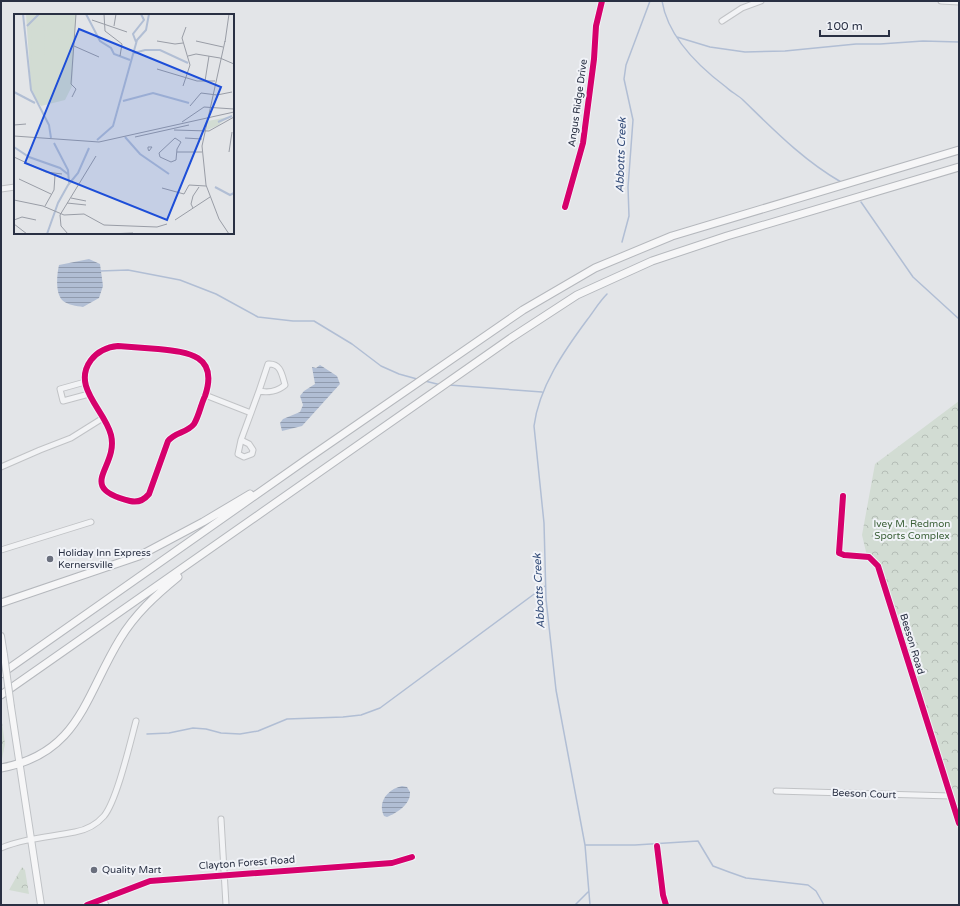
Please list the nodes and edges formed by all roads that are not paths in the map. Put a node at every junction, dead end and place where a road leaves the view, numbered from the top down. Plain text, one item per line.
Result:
1 (602, 1) edge
2 (758, 1) edge
3 (941, 1) edge
4 (959, 2) edge
5 (722, 21) dead end
6 (959, 150) edge
7 (959, 167) edge
8 (14, 187) edge
9 (1, 189) edge
10 (565, 207) dead end
11 (85, 382) junction
12 (259, 391) junction
13 (88, 394) junction
14 (205, 395) junction
15 (251, 413) junction
16 (103, 418) junction
17 (241, 440) dead end
18 (307, 459) junction
19 (1, 468) edge
20 (843, 496) dead end
21 (91, 522) dead end
22 (233, 533) junction
23 (1, 550) edge
24 (1, 603) edge
25 (1, 636) edge
26 (1, 674) edge
27 (1, 695) edge
28 (136, 721) dead end
29 (21, 764) junction
30 (1, 768) edge
31 (776, 791) dead end
32 (951, 796) junction
33 (221, 819) dead end
34 (959, 823) edge
35 (30, 839) junction
36 (657, 846) dead end
37 (1, 848) edge
38 (412, 857) dead end
39 (224, 875) junction
40 (103, 899) junction
41 (41, 905) edge
42 (87, 905) edge
43 (106, 905) edge
44 (226, 905) edge
45 (666, 905) edge

1 - 10 street, Angus Ridge Drive
2 - 5 street
3 - 4 street
6 - 18 highway
7 - 22 highway
8 - 9 street
11 - 13 street
11 - 13 street
11 - 14 street
12 - 12 street
12 - 15 street
13 - 16 street
14 - 15 street
14 - 16 street
15 - 17 street
16 - 19 street
18 - 24 highway
18 - 26 highway
20 - 32 street, Beeson Road
21 - 23 street
22 - 27 highway
22 - 29 highway
25 - 29 main road, bridge
28 - 35 street
29 - 30 highway
29 - 35 main road
31 - 32 street, Beeson Court
32 - 34 street, Beeson Road
33 - 39 street
35 - 37 street
35 - 41 main road
36 - 45 street
38 - 39 street, Clayton Forest Road
39 - 40 street, Clayton Forest Road
39 - 44 street
40 - 42 street, Clayton Forest Road
40 - 43 street

